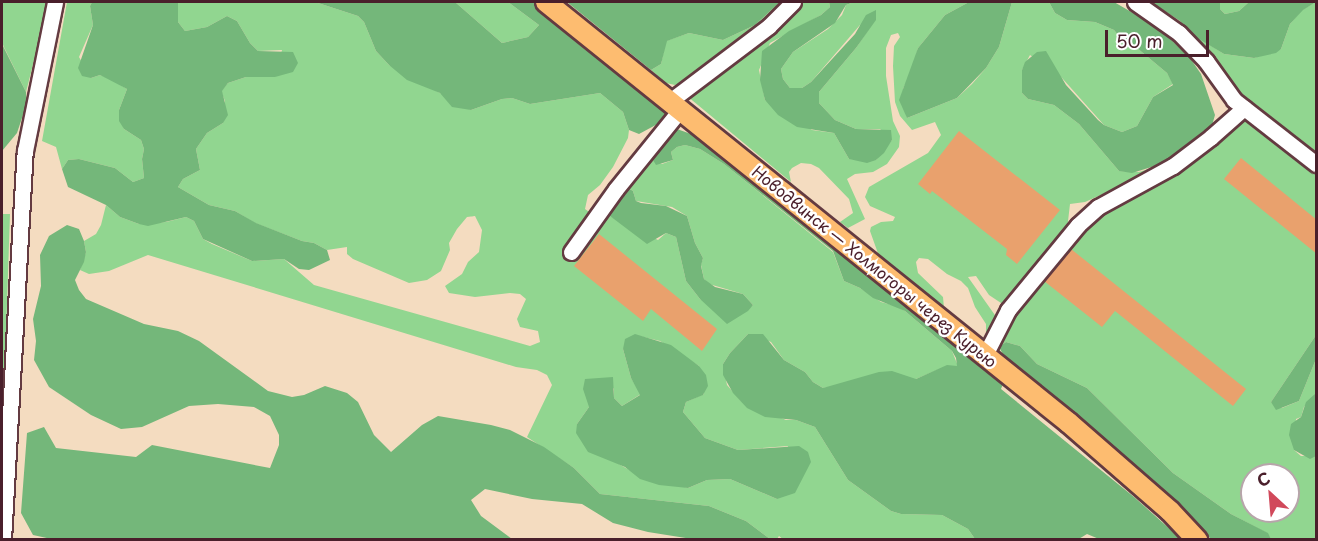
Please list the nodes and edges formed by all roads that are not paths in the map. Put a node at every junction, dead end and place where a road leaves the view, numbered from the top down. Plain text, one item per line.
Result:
1 (55, 2) edge
2 (546, 2) edge
3 (794, 2) edge
4 (1135, 2) edge
5 (675, 106) junction
6 (1244, 108) junction
7 (1317, 164) edge
8 (571, 252) dead end
9 (985, 355) junction
10 (3, 540) edge
11 (1197, 540) edge

1 - 10 lane
2 - 5 main road, Новодвинск — Холмогоры через Курью
3 - 5 lane
4 - 6 lane
5 - 8 lane
5 - 9 main road, Новодвинск — Холмогоры через Курью
6 - 7 lane
6 - 9 lane
9 - 11 main road, Новодвинск — Холмогоры через Курью

